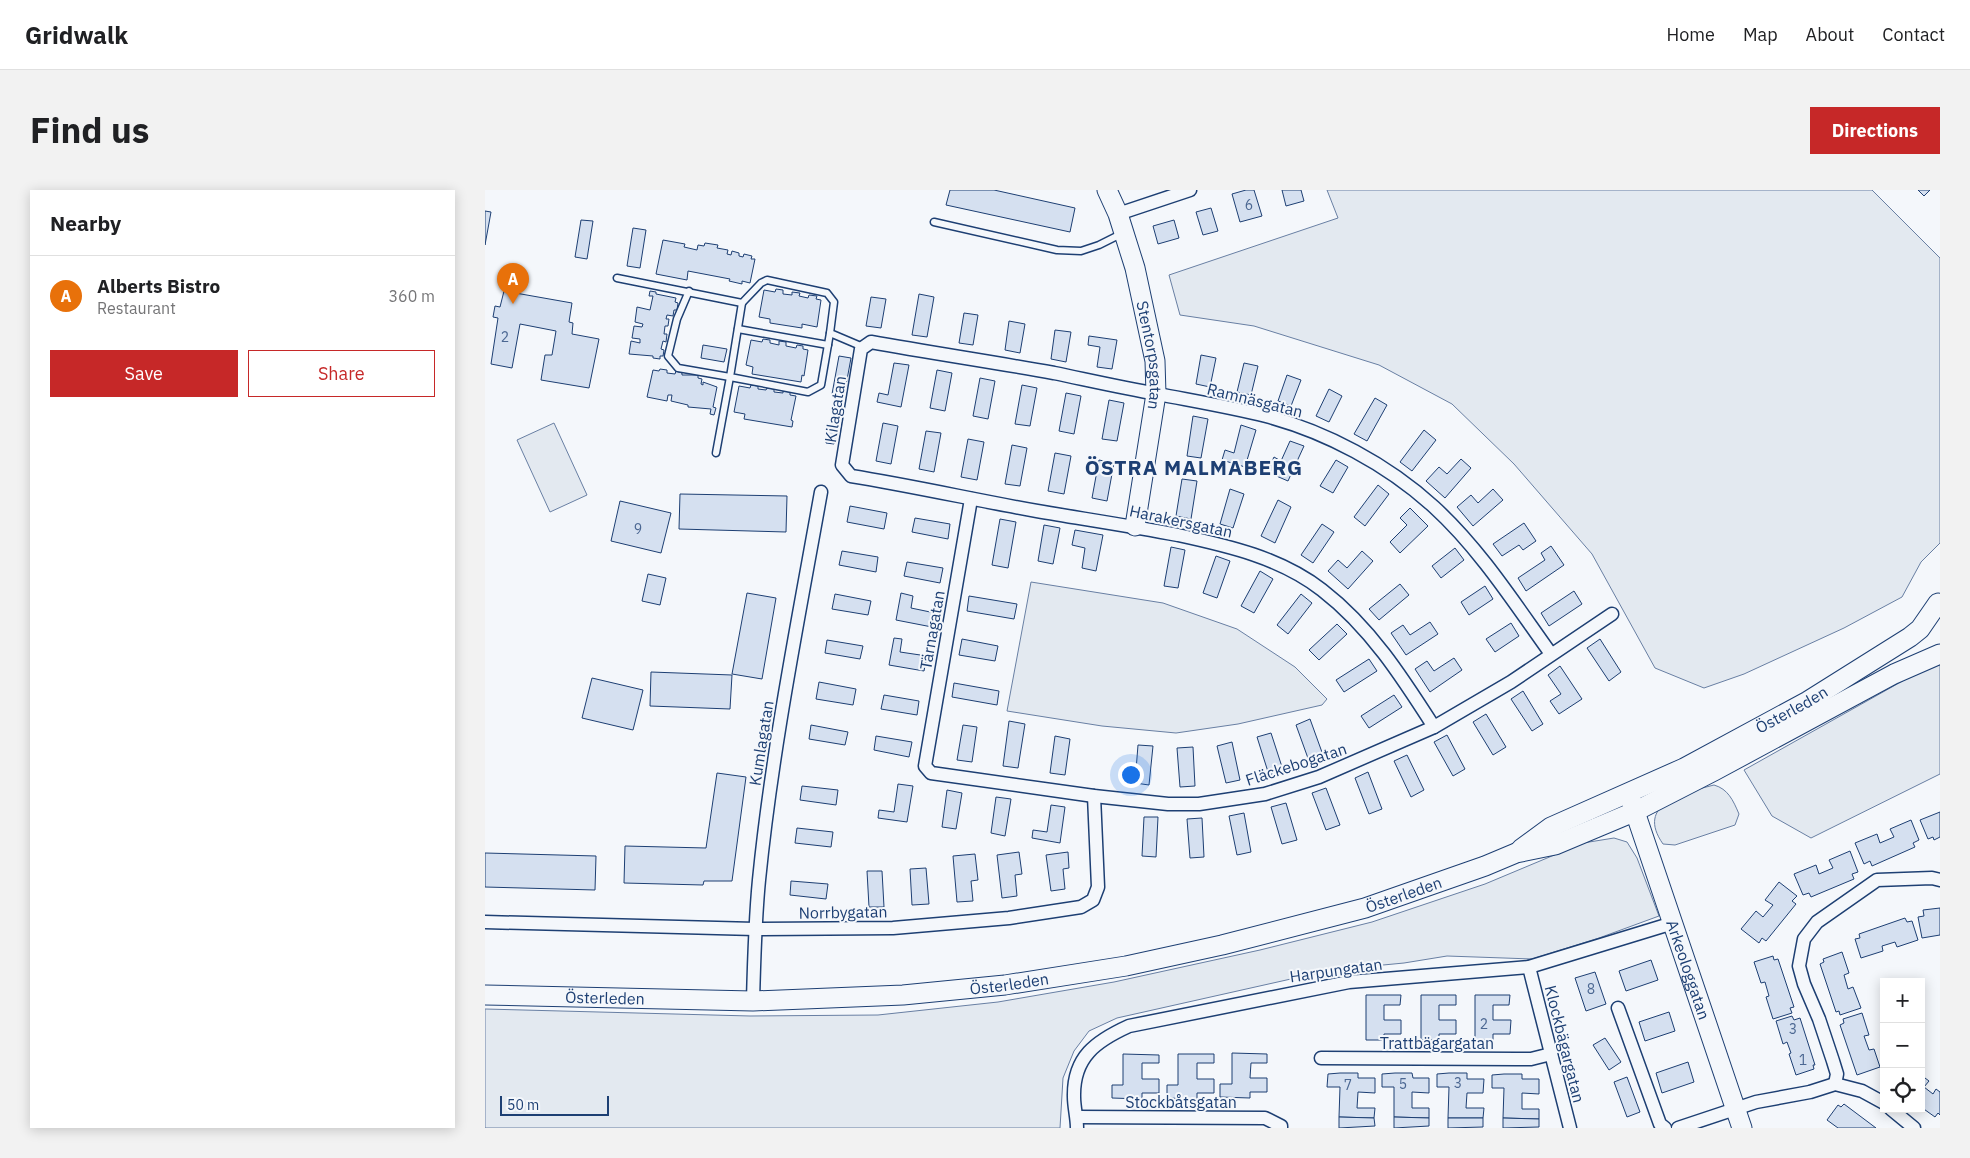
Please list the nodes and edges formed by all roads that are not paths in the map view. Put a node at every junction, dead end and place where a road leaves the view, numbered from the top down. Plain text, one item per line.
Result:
1 (1107, 190) edge
2 (1190, 190) edge
3 (1118, 214) junction
4 (934, 222) dead end
5 (1124, 233) junction
6 (617, 278) dead end
7 (689, 291) junction
8 (743, 302) junction
9 (738, 329) junction
10 (830, 332) junction
11 (828, 345) junction
12 (864, 347) junction
13 (730, 377) junction
14 (1156, 394) junction
15 (716, 452) dead end
16 (850, 475) joint
17 (821, 492) dead end
18 (971, 499) junction
19 (1135, 526) junction
20 (1939, 605) edge
21 (1613, 614) dead end
22 (1551, 654) junction
23 (1940, 654) edge
24 (1434, 727) junction
25 (925, 766) joint
26 (1628, 792) junction
27 (1093, 796) junction
28 (1635, 811) junction
29 (1516, 853) junction
30 (1937, 876) edge
31 (485, 922) edge
32 (1673, 923) junction
33 (755, 929) junction
34 (1529, 967) junction
35 (485, 995) edge
36 (753, 1001) junction
37 (1618, 1008) dead end
38 (1551, 1054) junction
39 (1321, 1058) dead end
40 (1835, 1084) junction
41 (1880, 1101) edge
42 (1735, 1108) junction
43 (1896, 1113) edge
44 (1077, 1123) edge
45 (1281, 1128) edge
46 (1570, 1128) edge
47 (1665, 1128) edge
48 (1679, 1128) edge
49 (1742, 1128) edge
50 (1914, 1128) edge

1 - 3 main road, Stentorpsgatan
2 - 3 street
3 - 5 main road, Stentorpsgatan
4 - 5 lane
5 - 14 main road, Stentorpsgatan
6 - 7 lane
7 - 8 lane
7 - 13 lane
8 - 9 lane
8 - 10 lane
9 - 11 lane
9 - 13 lane
10 - 11 lane
10 - 12 lane
11 - 13 lane
12 - 14 street, Ramnäsgatan
12 - 16 street, Kilagatan
13 - 15 lane
14 - 19 main road, Stentorpsgatan
14 - 22 street, Ramnäsgatan
16 - 18 street, Harakersgatan
17 - 33 street, Kumlagatan
18 - 19 street, Harakersgatan
18 - 25 street, Tärnagatan
19 - 24 street, Harakersgatan
20 - 26 main road, Österleden
21 - 22 street, Fläckebogatan
22 - 24 street, Fläckebogatan
23 - 28 main road, Österleden
24 - 27 street, Fläckebogatan
25 - 27 street, Fläckebogatan
26 - 28 main road
26 - 29 main road, Österleden
27 - 33 street, Norrbygatan
28 - 29 main road, Österleden
28 - 32 main road, Arkeologgatan
29 - 36 main road, Österleden
30 - 40 street
31 - 33 street, Norrbygatan
32 - 34 street, Harpungatan
32 - 42 main road, Arkeologgatan
33 - 36 street, Kumlagatan
34 - 38 street, Klockbägargatan
34 - 44 street, Harpungatan
35 - 36 main road, Österleden
37 - 47 street
38 - 39 street, Trattbägargatan
38 - 46 street, Klockbägargatan
40 - 41 street
40 - 42 street
42 - 48 street
42 - 49 main road, Arkeologgatan
43 - 50 street
44 - 45 street, Stockbåtsgatan

